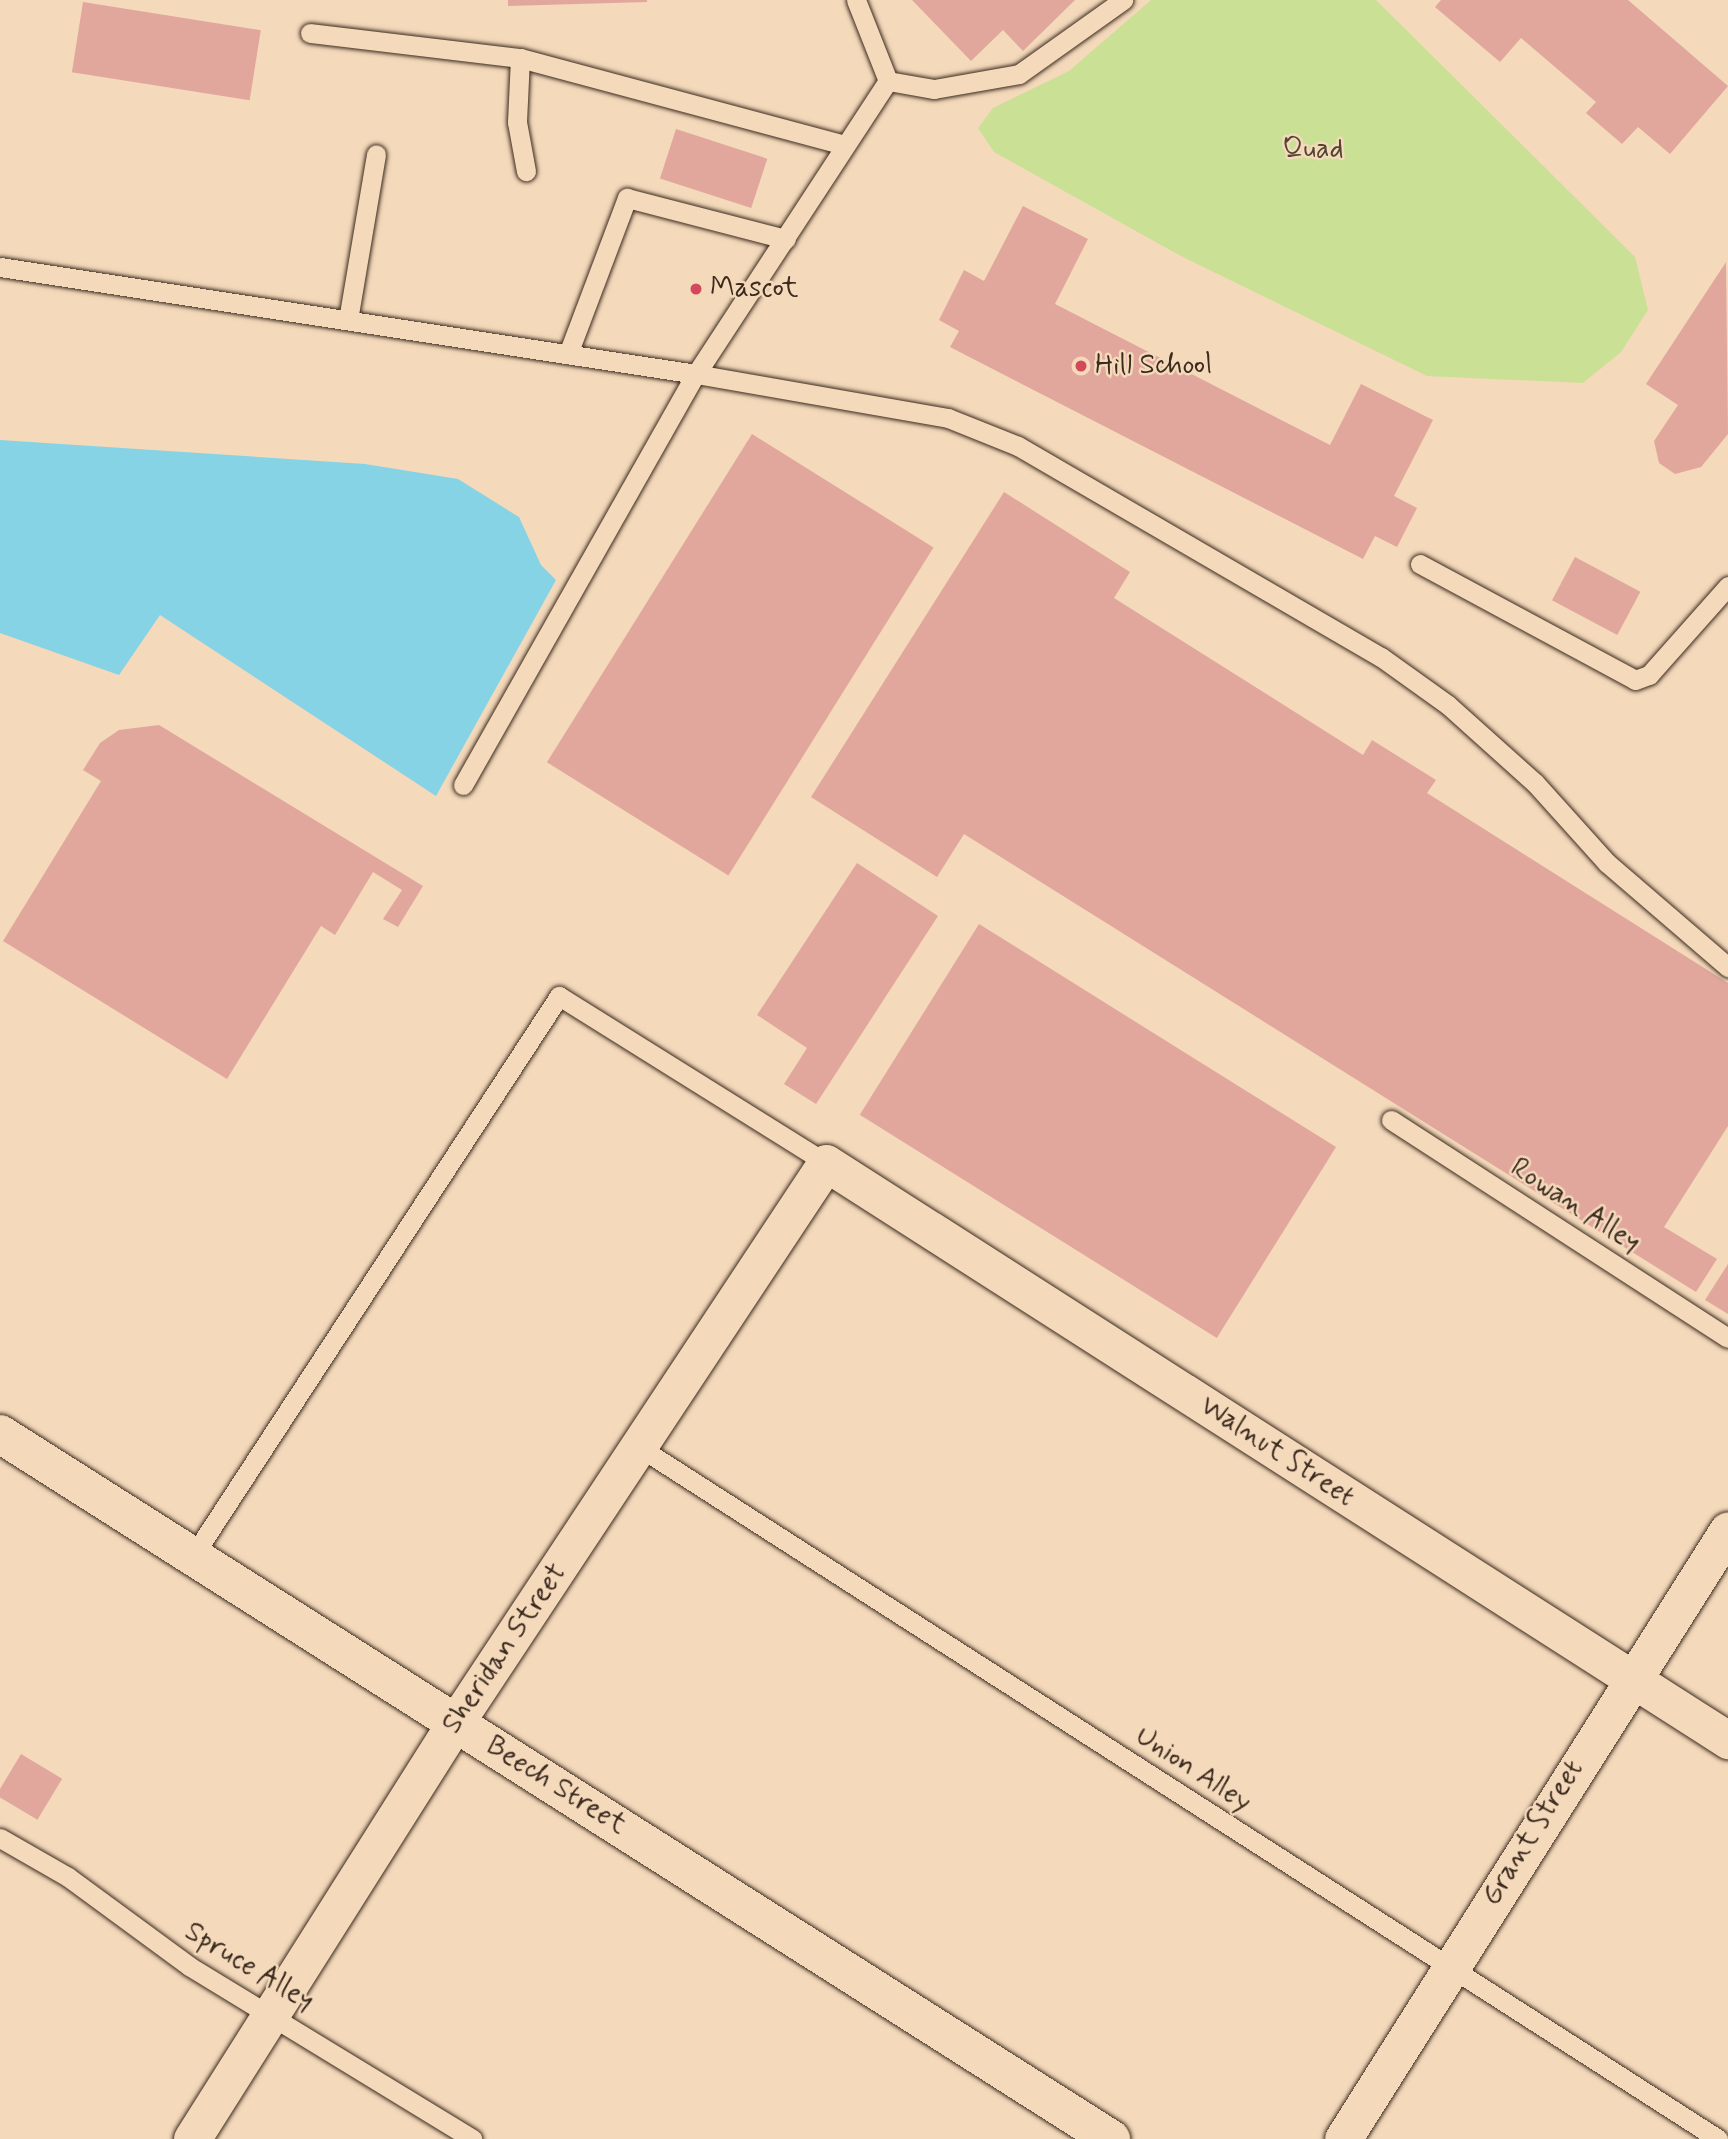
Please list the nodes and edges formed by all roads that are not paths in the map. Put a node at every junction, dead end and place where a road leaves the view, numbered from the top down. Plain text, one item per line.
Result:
1 (856, 0) edge
2 (1123, 0) edge
3 (310, 33) dead end
4 (520, 58) junction
5 (888, 81) junction
6 (845, 145) junction
7 (376, 154) dead end
8 (526, 171) dead end
9 (786, 239) junction
10 (0, 267) edge
11 (348, 320) junction
12 (568, 354) junction
13 (696, 374) junction
14 (1420, 564) dead end
15 (1728, 586) edge
16 (463, 785) dead end
17 (1728, 967) edge
18 (1391, 1120) dead end
19 (826, 1163) junction
20 (1728, 1338) edge
21 (0, 1434) edge
22 (639, 1447) junction
23 (1728, 1530) edge
24 (193, 1556) junction
25 (1629, 1678) junction
26 (456, 1722) junction
27 (1728, 1740) edge
28 (0, 1838) edge
29 (1450, 1969) junction
30 (272, 2012) junction
31 (192, 2139) edge
32 (472, 2139) edge
33 (1111, 2139) edge
34 (1343, 2139) edge
35 (1718, 2139) edge

1 - 5 lane
2 - 5 lane
3 - 4 lane
4 - 6 lane
4 - 8 lane
5 - 6 lane
6 - 9 lane
7 - 11 lane
9 - 12 lane
9 - 13 lane
10 - 11 lane
11 - 12 lane
12 - 13 lane
13 - 16 lane
13 - 17 lane
14 - 15 lane
18 - 20 lane, Rowan Alley
19 - 22 street, Sheridan Street
19 - 24 lane
19 - 25 street, Walnut Street
21 - 24 street, Beech Street
22 - 26 street, Sheridan Street
22 - 29 lane, Union Alley
23 - 25 street, Grant Street
24 - 26 street, Beech Street
25 - 27 street, Walnut Street
25 - 29 street, Grant Street
26 - 30 street, Sheridan Street
26 - 33 street, Beech Street
28 - 30 lane, Spruce Alley
29 - 34 street, Grant Street
29 - 35 lane, Union Alley
30 - 31 street, Sheridan Street
30 - 32 lane, Spruce Alley

